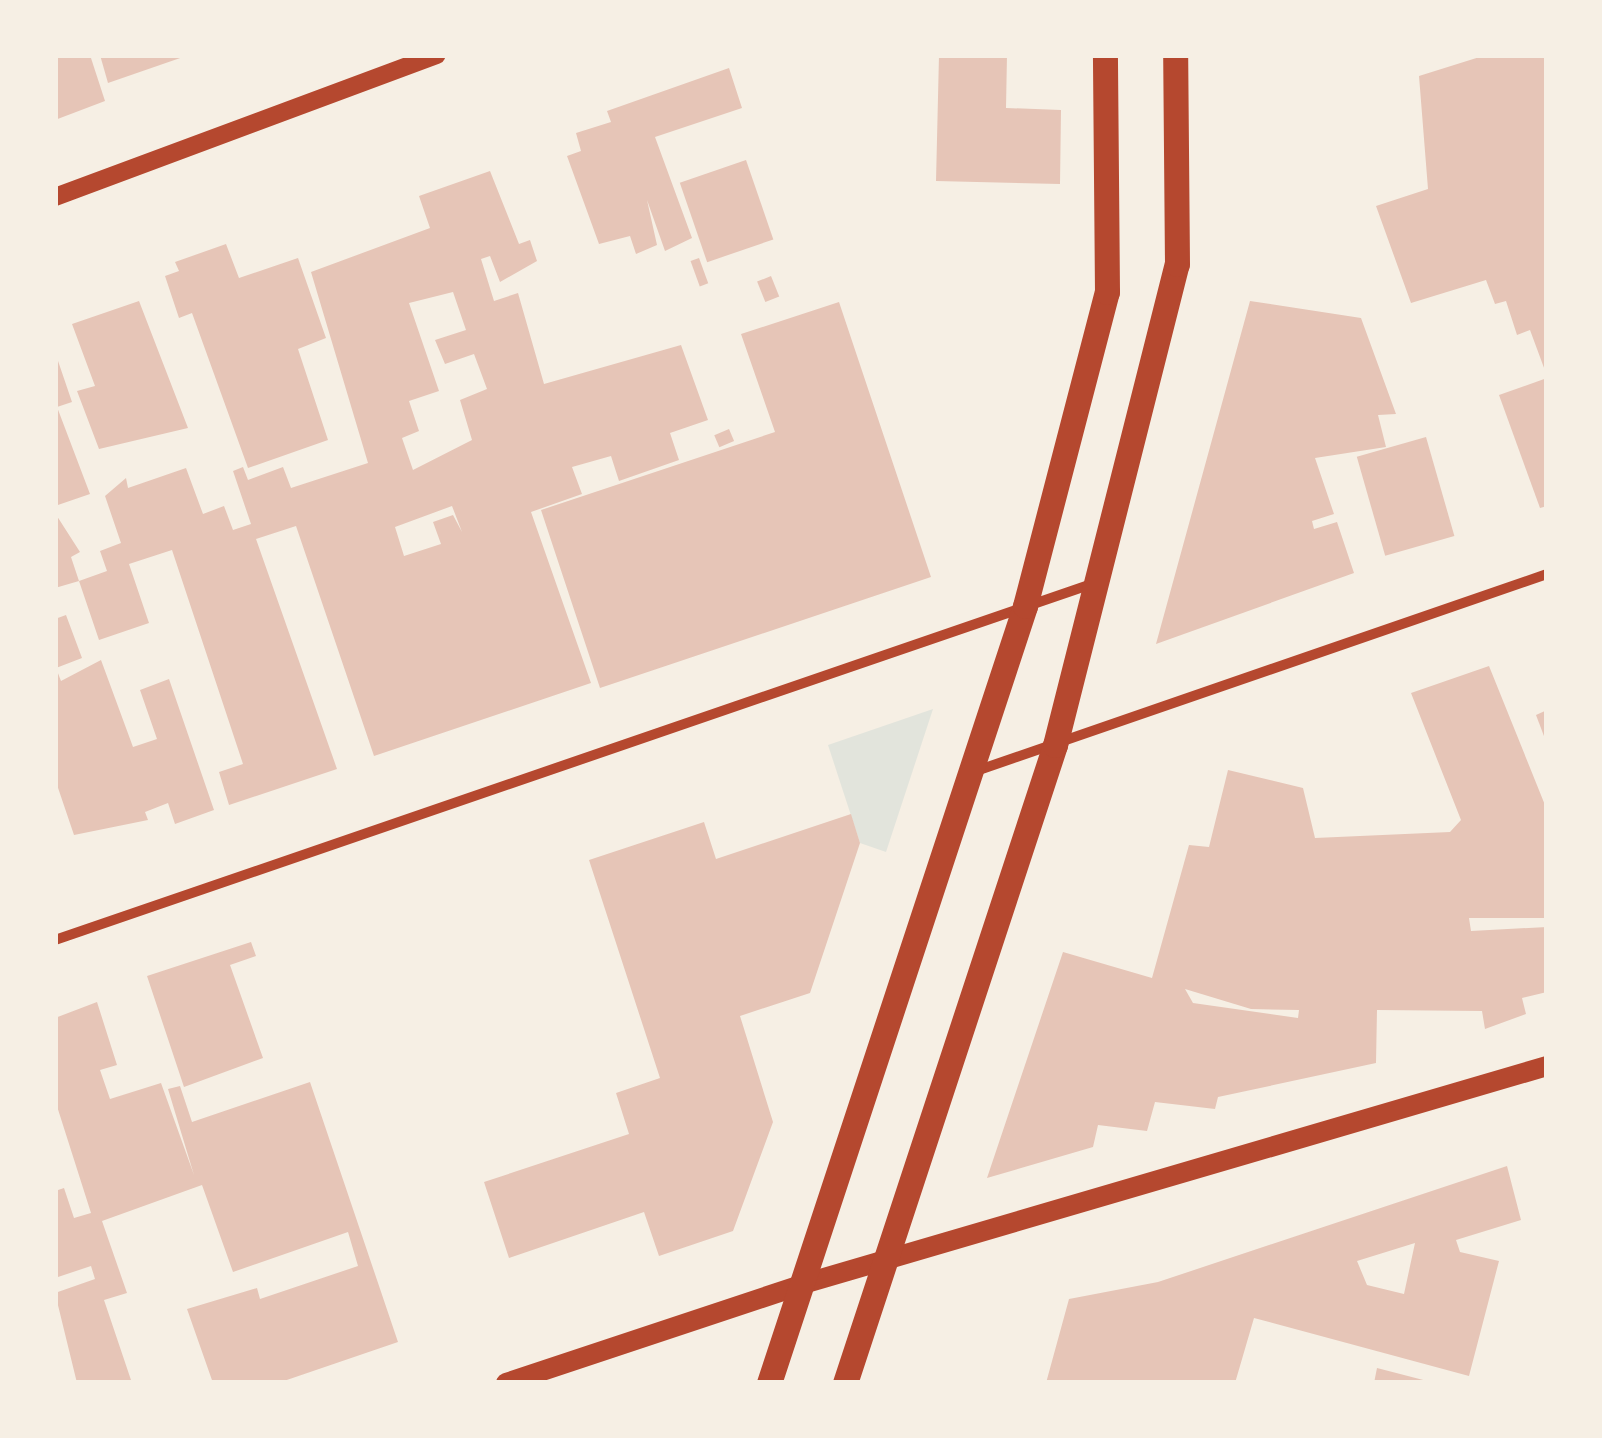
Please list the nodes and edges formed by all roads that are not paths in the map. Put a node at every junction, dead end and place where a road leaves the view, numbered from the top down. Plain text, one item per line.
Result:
1 (436, 55) edge
2 (1105, 55) edge
3 (1175, 55) edge
4 (55, 196) edge
5 (1547, 574) edge
6 (1096, 583) junction
7 (1026, 606) junction
8 (1055, 745) junction
9 (970, 773) junction
10 (55, 940) edge
11 (1547, 1066) edge
12 (886, 1262) junction
13 (800, 1286) junction
14 (506, 1383) edge
15 (769, 1383) edge
16 (845, 1383) edge

1 - 4 street
2 - 7 main road
3 - 6 main road
5 - 8 street
6 - 7 street
6 - 8 main road
7 - 9 main road
7 - 10 street
8 - 9 street
8 - 12 main road
9 - 13 main road
11 - 12 main road
12 - 13 main road
12 - 16 main road
13 - 14 main road
13 - 15 main road

